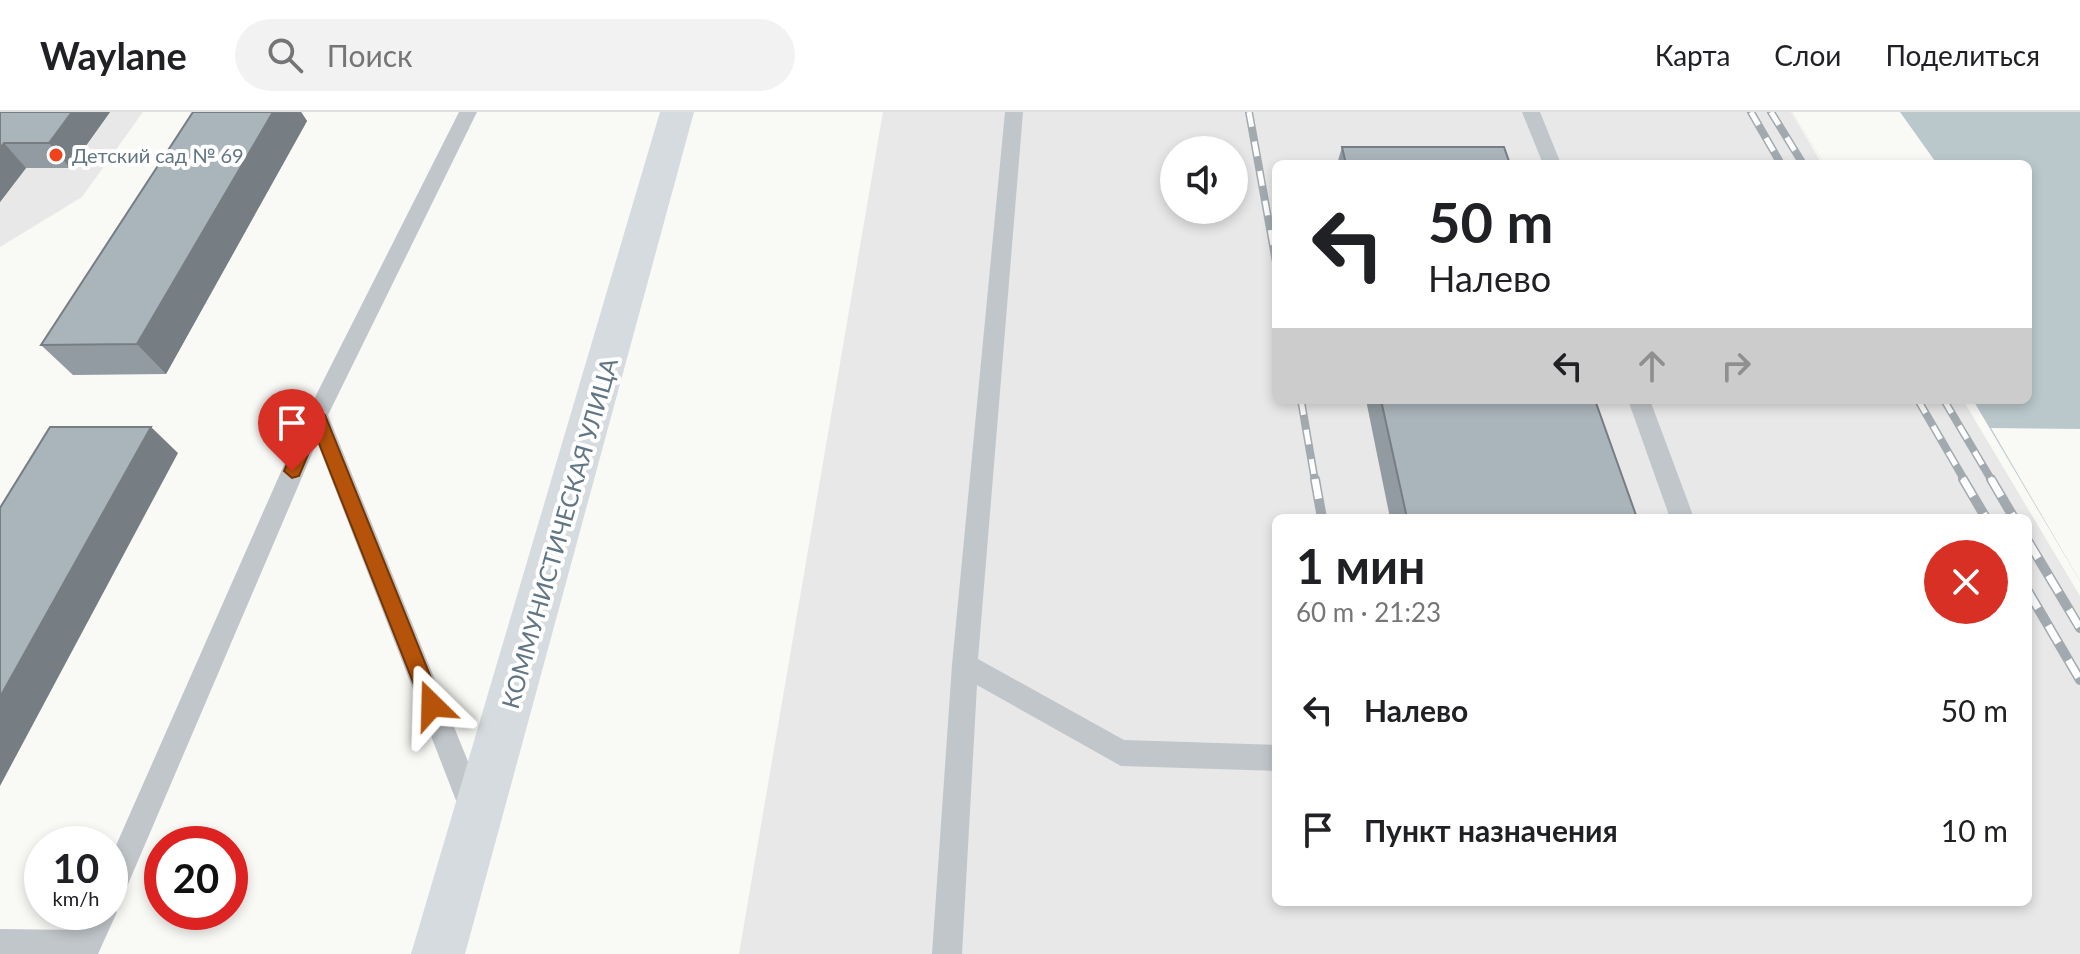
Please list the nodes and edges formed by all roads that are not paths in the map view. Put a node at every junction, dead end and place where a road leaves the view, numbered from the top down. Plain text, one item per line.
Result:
1 (468, 112) edge
2 (677, 112) edge
3 (1014, 112) edge
4 (1531, 112) edge
5 (1550, 160) edge
6 (1640, 404) edge
7 (317, 415) junction
8 (1681, 514) edge
9 (965, 665) junction
10 (1272, 758) edge
11 (478, 821) junction
12 (128, 851) edge
13 (94, 930) edge
14 (0, 944) edge
15 (85, 950) edge
16 (438, 954) edge
17 (947, 954) edge

1 - 7 lane
2 - 11 main road, КОММУНИСТИЧЕСКАЯ УЛИЦА
3 - 9 lane
4 - 5 lane
6 - 8 lane
7 - 11 lane
7 - 12 lane
9 - 10 lane
9 - 17 lane
11 - 16 main road, КОММУНИСТИЧЕСКАЯ УЛИЦА
13 - 15 lane
14 - 15 lane

